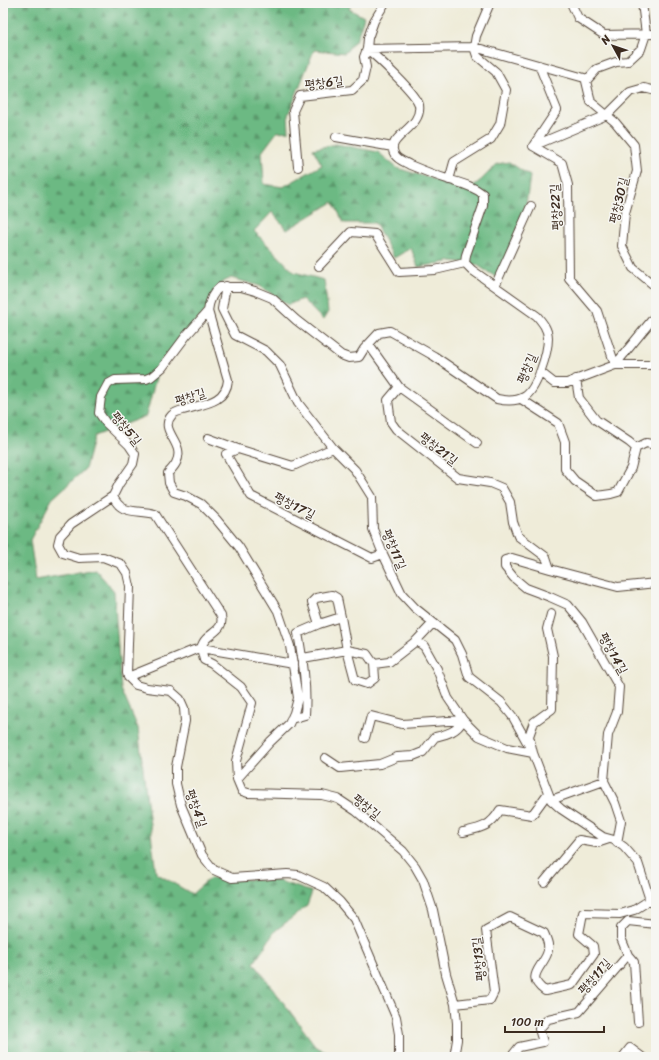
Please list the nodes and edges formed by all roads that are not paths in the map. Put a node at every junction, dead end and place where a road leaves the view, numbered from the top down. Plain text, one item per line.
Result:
1 (385, 3) edge
2 (490, 3) edge
3 (571, 3) edge
4 (642, 3) edge
5 (646, 34) junction
6 (656, 34) edge
7 (474, 47) junction
8 (367, 49) junction
9 (539, 65) junction
10 (588, 79) junction
11 (656, 91) edge
12 (607, 115) junction
13 (336, 136) dead end
14 (533, 146) junction
15 (393, 147) junction
16 (298, 167) dead end
17 (449, 180) junction
18 (531, 206) dead end
19 (465, 263) junction
20 (319, 266) dead end
21 (654, 283) edge
22 (226, 286) junction
23 (495, 286) junction
24 (208, 311) junction
25 (656, 315) edge
26 (369, 344) junction
27 (616, 365) junction
28 (656, 365) edge
29 (540, 372) junction
30 (576, 379) junction
31 (398, 387) junction
32 (521, 398) junction
33 (208, 438) dead end
34 (477, 443) dead end
35 (656, 445) edge
36 (333, 448) junction
37 (636, 448) junction
38 (238, 449) junction
39 (113, 496) junction
40 (383, 554) junction
41 (550, 569) junction
42 (656, 583) edge
43 (551, 614) dead end
44 (341, 617) junction
45 (433, 623) junction
46 (319, 624) junction
47 (416, 641) junction
48 (201, 648) junction
49 (347, 650) junction
50 (303, 658) junction
51 (293, 664) junction
52 (374, 664) junction
53 (128, 677) junction
54 (291, 719) junction
55 (463, 720) junction
56 (365, 738) dead end
57 (533, 753) junction
58 (325, 758) dead end
59 (237, 779) junction
60 (604, 781) junction
61 (549, 796) junction
62 (463, 832) dead end
63 (609, 839) junction
64 (617, 843) junction
65 (544, 882) dead end
66 (650, 900) junction
67 (656, 907) edge
68 (656, 924) edge
69 (628, 955) junction
70 (455, 1004) junction
71 (638, 1022) dead end
72 (399, 1057) edge
73 (454, 1057) edge
74 (512, 1057) edge
75 (623, 1057) edge
76 (642, 1057) edge

1 - 8 street, 평창6길
2 - 7 street
3 - 5 street
4 - 5 street
5 - 6 street
5 - 10 street
7 - 8 street
7 - 9 street
7 - 17 street
8 - 15 street
8 - 16 street, 평창6길
9 - 10 street
9 - 14 street
10 - 12 street, 평창30길
11 - 12 street
12 - 14 street
12 - 21 street, 평창30길
13 - 15 street
14 - 27 street, 평창22길
15 - 17 street
17 - 19 street
18 - 23 street
19 - 20 street
19 - 23 street, 평창길 / 평창길
22 - 24 street
22 - 26 street, 평창길 / 평창길
22 - 36 street, 평창11길
23 - 29 street, 평창길 / 평창길
24 - 39 street, 평창5길
24 - 51 street, 평창길 / 평창길
25 - 27 street
26 - 31 street
26 - 32 street, 평창길 / 평창길
27 - 28 street
27 - 30 street
29 - 30 street
29 - 32 street, 평창길 / 평창길
30 - 37 street
31 - 34 street
31 - 41 street, 평창21길
32 - 37 street
33 - 38 street
35 - 37 street
36 - 38 street
36 - 40 street, 평창11길
38 - 40 street, 평창17길
39 - 48 street
39 - 53 street, 평창5길
40 - 45 street, 평창11길
41 - 42 street
41 - 60 street, 평창14길
43 - 57 street, 평창11길
44 - 46 street
44 - 46 street
44 - 49 street
45 - 47 street
45 - 57 street, 평창11길
46 - 50 street
47 - 52 street
47 - 55 street
48 - 51 street
48 - 53 street
48 - 59 street
49 - 50 street
49 - 52 street
49 - 52 street
50 - 54 street
51 - 54 street, 평창길 / 평창길
53 - 72 street, 평창4길
54 - 59 street, 평창길 / 평창길
55 - 56 street
55 - 57 street
55 - 58 street
57 - 61 street, 평창11길
59 - 70 street, 평창길 / 평창길
60 - 61 street
60 - 64 street
61 - 62 street
61 - 63 street
63 - 64 street
63 - 65 street
64 - 66 street
66 - 67 street
66 - 70 street, 평창13길
68 - 69 street, 평창11길
69 - 71 street, 평창11길
69 - 74 street, 평창11길
70 - 73 street, 평창길 / 평창길
75 - 76 street

